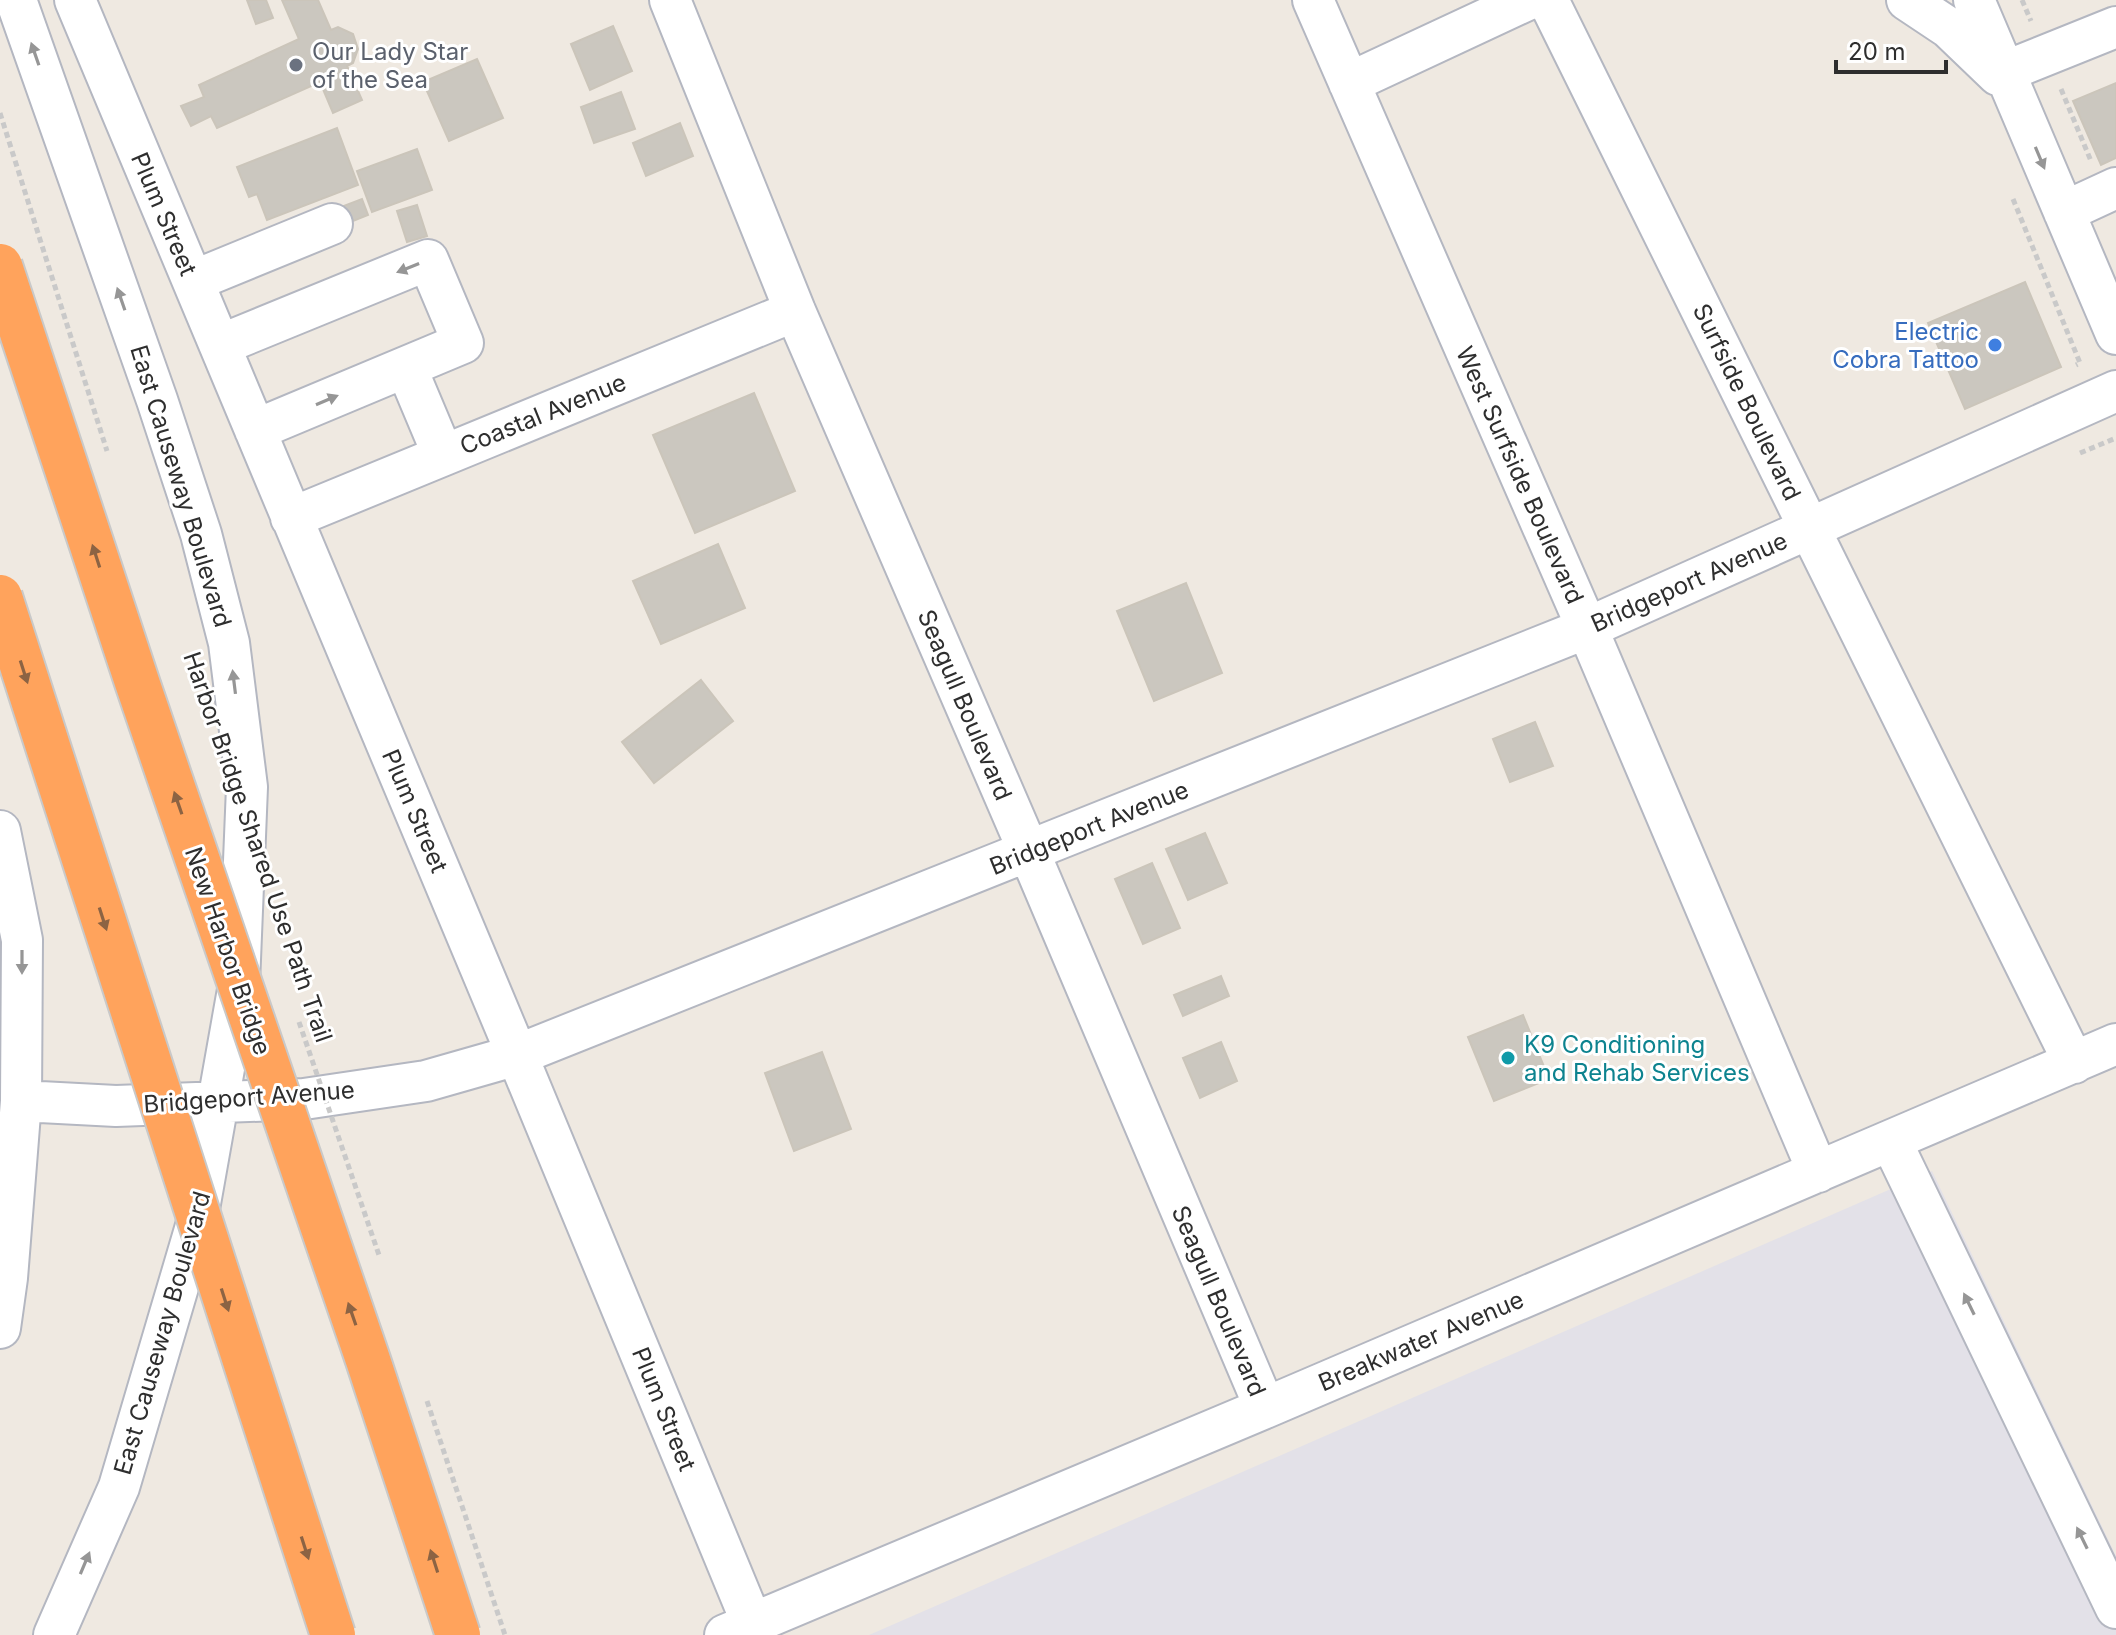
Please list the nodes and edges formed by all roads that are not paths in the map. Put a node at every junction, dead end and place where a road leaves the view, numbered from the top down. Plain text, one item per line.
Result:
1 (16, 0) edge
2 (75, 0) edge
3 (670, 0) edge
4 (1313, 0) edge
5 (1527, 0) edge
6 (1548, 0) edge
7 (1907, 0) edge
8 (1974, 0) edge
9 (2116, 27) edge
10 (2007, 79) junction
11 (1349, 83) junction
12 (2110, 190) edge
13 (2064, 212) junction
14 (332, 224) dead end
15 (0, 266) edge
16 (193, 281) junction
17 (2111, 309) edge
18 (795, 311) junction
19 (220, 345) junction
20 (406, 367) junction
21 (2116, 391) edge
22 (255, 430) junction
23 (443, 455) junction
24 (291, 518) junction
25 (1809, 528) junction
26 (0, 597) edge
27 (1587, 628) junction
28 (0, 831) edge
29 (1029, 852) junction
30 (2116, 1045) edge
31 (517, 1055) junction
32 (2074, 1063) junction
33 (21, 1101) junction
34 (218, 1102) junction
35 (1891, 1141) junction
36 (1818, 1172) junction
37 (0, 1328) edge
38 (1265, 1408) junction
39 (2116, 1608) edge
40 (739, 1629) edge
41 (54, 1635) edge
42 (333, 1635) edge
43 (458, 1635) edge

34 -> 1 street, East Causeway Boulevard
2 - 16 street, Plum Street
3 - 18 street, Seagull Boulevard
4 - 11 street, West Surfside Boulevard
5 - 11 street
6 - 25 street, Surfside Boulevard
7 - 10 street
8 - 10 street
9 - 10 street
10 -> 13 street
11 - 27 street, West Surfside Boulevard
12 - 13 street
13 - 17 street
14 - 16 street
43 -> 15 highway, New Harbor Bridge, bridge
16 - 19 street, Plum Street
18 - 23 street, Coastal Avenue
18 - 29 street, Seagull Boulevard
20 -> 19 street
19 - 22 street, Plum Street
22 -> 20 street
20 - 23 street
21 - 25 street, Bridgeport Avenue
22 - 24 street, Plum Street
23 - 24 street, Coastal Avenue
24 - 31 street, Plum Street
25 - 27 street, Bridgeport Avenue
25 - 32 street, Surfside Boulevard
26 -> 42 highway, bridge
27 - 29 street, Bridgeport Avenue
27 - 36 street, West Surfside Boulevard
28 -> 33 street
29 - 31 street, Bridgeport Avenue
29 - 38 street, Seagull Boulevard
30 - 32 street, Breakwater Avenue
31 - 34 street, Bridgeport Avenue
31 - 40 street, Plum Street
32 - 35 street, Breakwater Avenue
33 - 34 street, Bridgeport Avenue
33 - 37 street
41 -> 34 street, East Causeway Boulevard
35 - 36 street, Breakwater Avenue
39 -> 35 street
36 - 38 street, Breakwater Avenue
38 - 40 street, Breakwater Avenue

